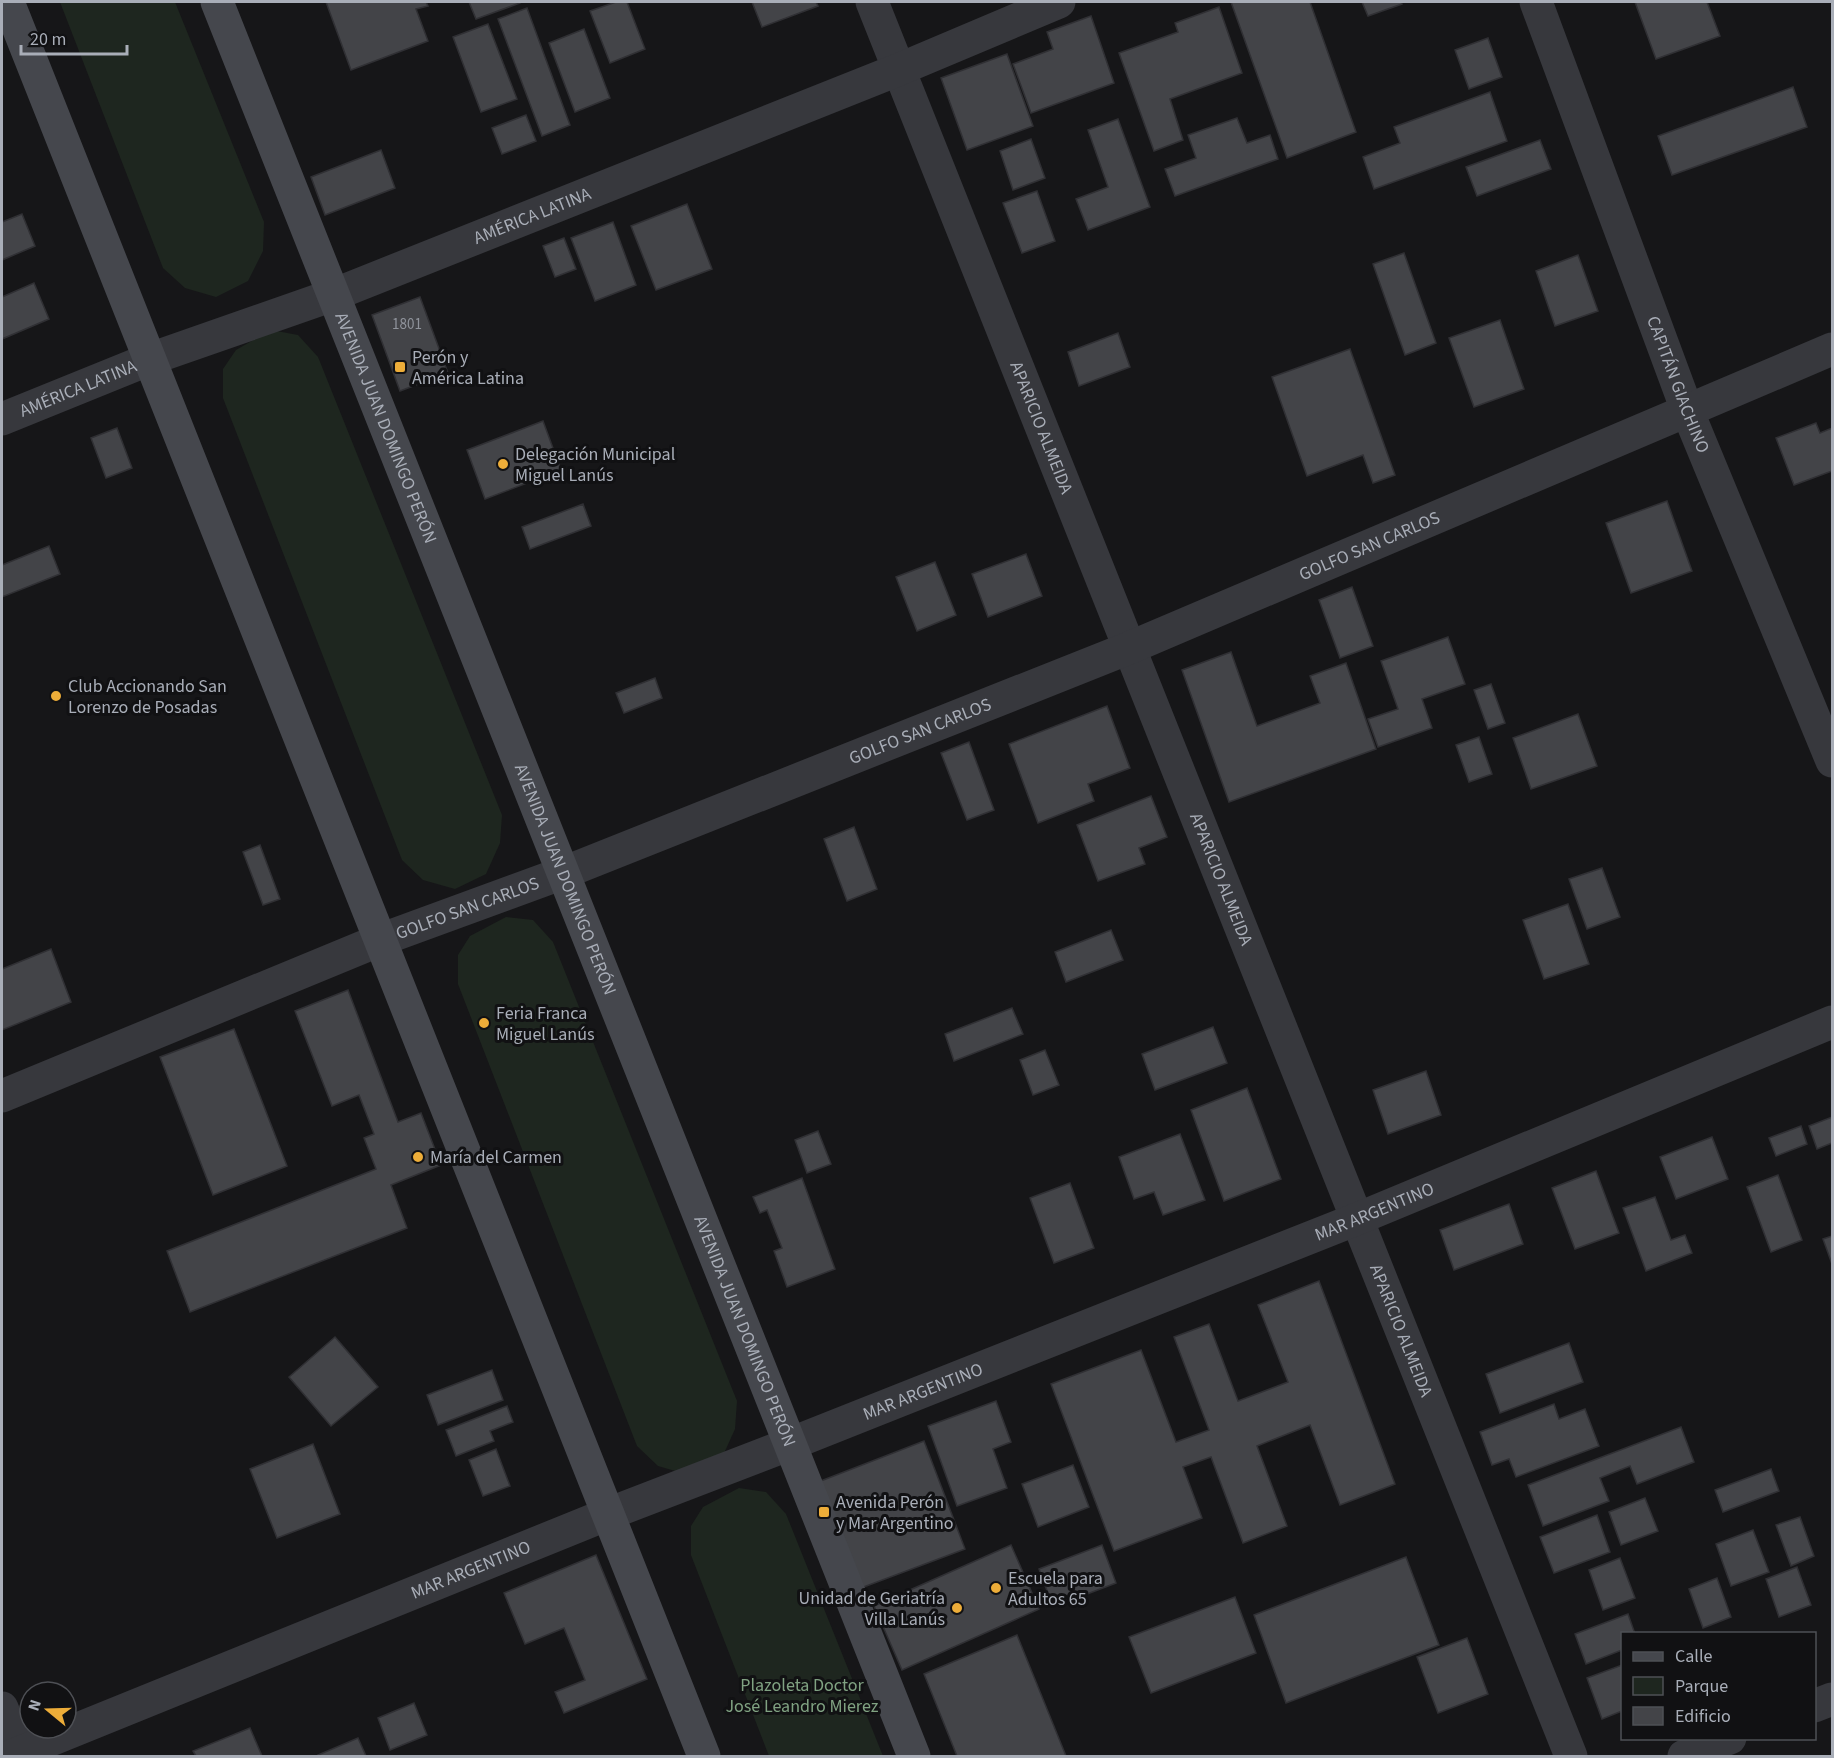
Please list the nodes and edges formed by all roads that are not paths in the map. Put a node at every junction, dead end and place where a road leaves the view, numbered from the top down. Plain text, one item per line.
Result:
1 (8, 2) edge
2 (217, 2) edge
3 (872, 2) edge
4 (1059, 2) edge
5 (1536, 2) edge
6 (900, 69) junction
7 (333, 295) junction
8 (1833, 349) edge
9 (150, 360) junction
10 (1687, 410) junction
11 (2, 419) edge
12 (1129, 648) junction
13 (1833, 761) edge
14 (562, 873) junction
15 (380, 940) junction
16 (1833, 1022) edge
17 (2, 1096) edge
18 (1357, 1219) junction
19 (790, 1444) junction
20 (608, 1514) junction
21 (1833, 1699) edge
22 (1816, 1706) edge
23 (2, 1708) edge
24 (1725, 1740) edge
25 (17, 1755) edge
26 (704, 1756) edge
27 (914, 1756) edge
28 (1571, 1756) edge
29 (1684, 1756) edge

1 - 9 main road
2 - 7 main road, AVENIDA JUAN DOMINGO PERÓN
3 - 6 street, APARICIO ALMEIDA
4 - 6 street, AMÉRICA LATINA
5 - 10 street, CAPITÁN GIACHINO
6 - 7 street, AMÉRICA LATINA
6 - 12 street, APARICIO ALMEIDA
7 - 9 street, AMÉRICA LATINA
7 - 14 main road, AVENIDA JUAN DOMINGO PERÓN
8 - 10 street, GOLFO SAN CARLOS
9 - 11 street, AMÉRICA LATINA
9 - 15 main road
10 - 12 street, GOLFO SAN CARLOS
10 - 13 street, CAPITÁN GIACHINO
12 - 14 street, GOLFO SAN CARLOS
12 - 18 street, APARICIO ALMEIDA
14 - 15 street, GOLFO SAN CARLOS
14 - 19 main road, AVENIDA JUAN DOMINGO PERÓN
15 - 17 street, GOLFO SAN CARLOS
15 - 20 main road
16 - 18 street, MAR ARGENTINO
18 - 19 street, MAR ARGENTINO
18 - 28 street, APARICIO ALMEIDA
19 - 20 street, MAR ARGENTINO
19 - 27 main road, AVENIDA JUAN DOMINGO PERÓN
20 - 25 street, MAR ARGENTINO
20 - 26 main road
21 - 22 street
23 - 25 street
24 - 29 street

